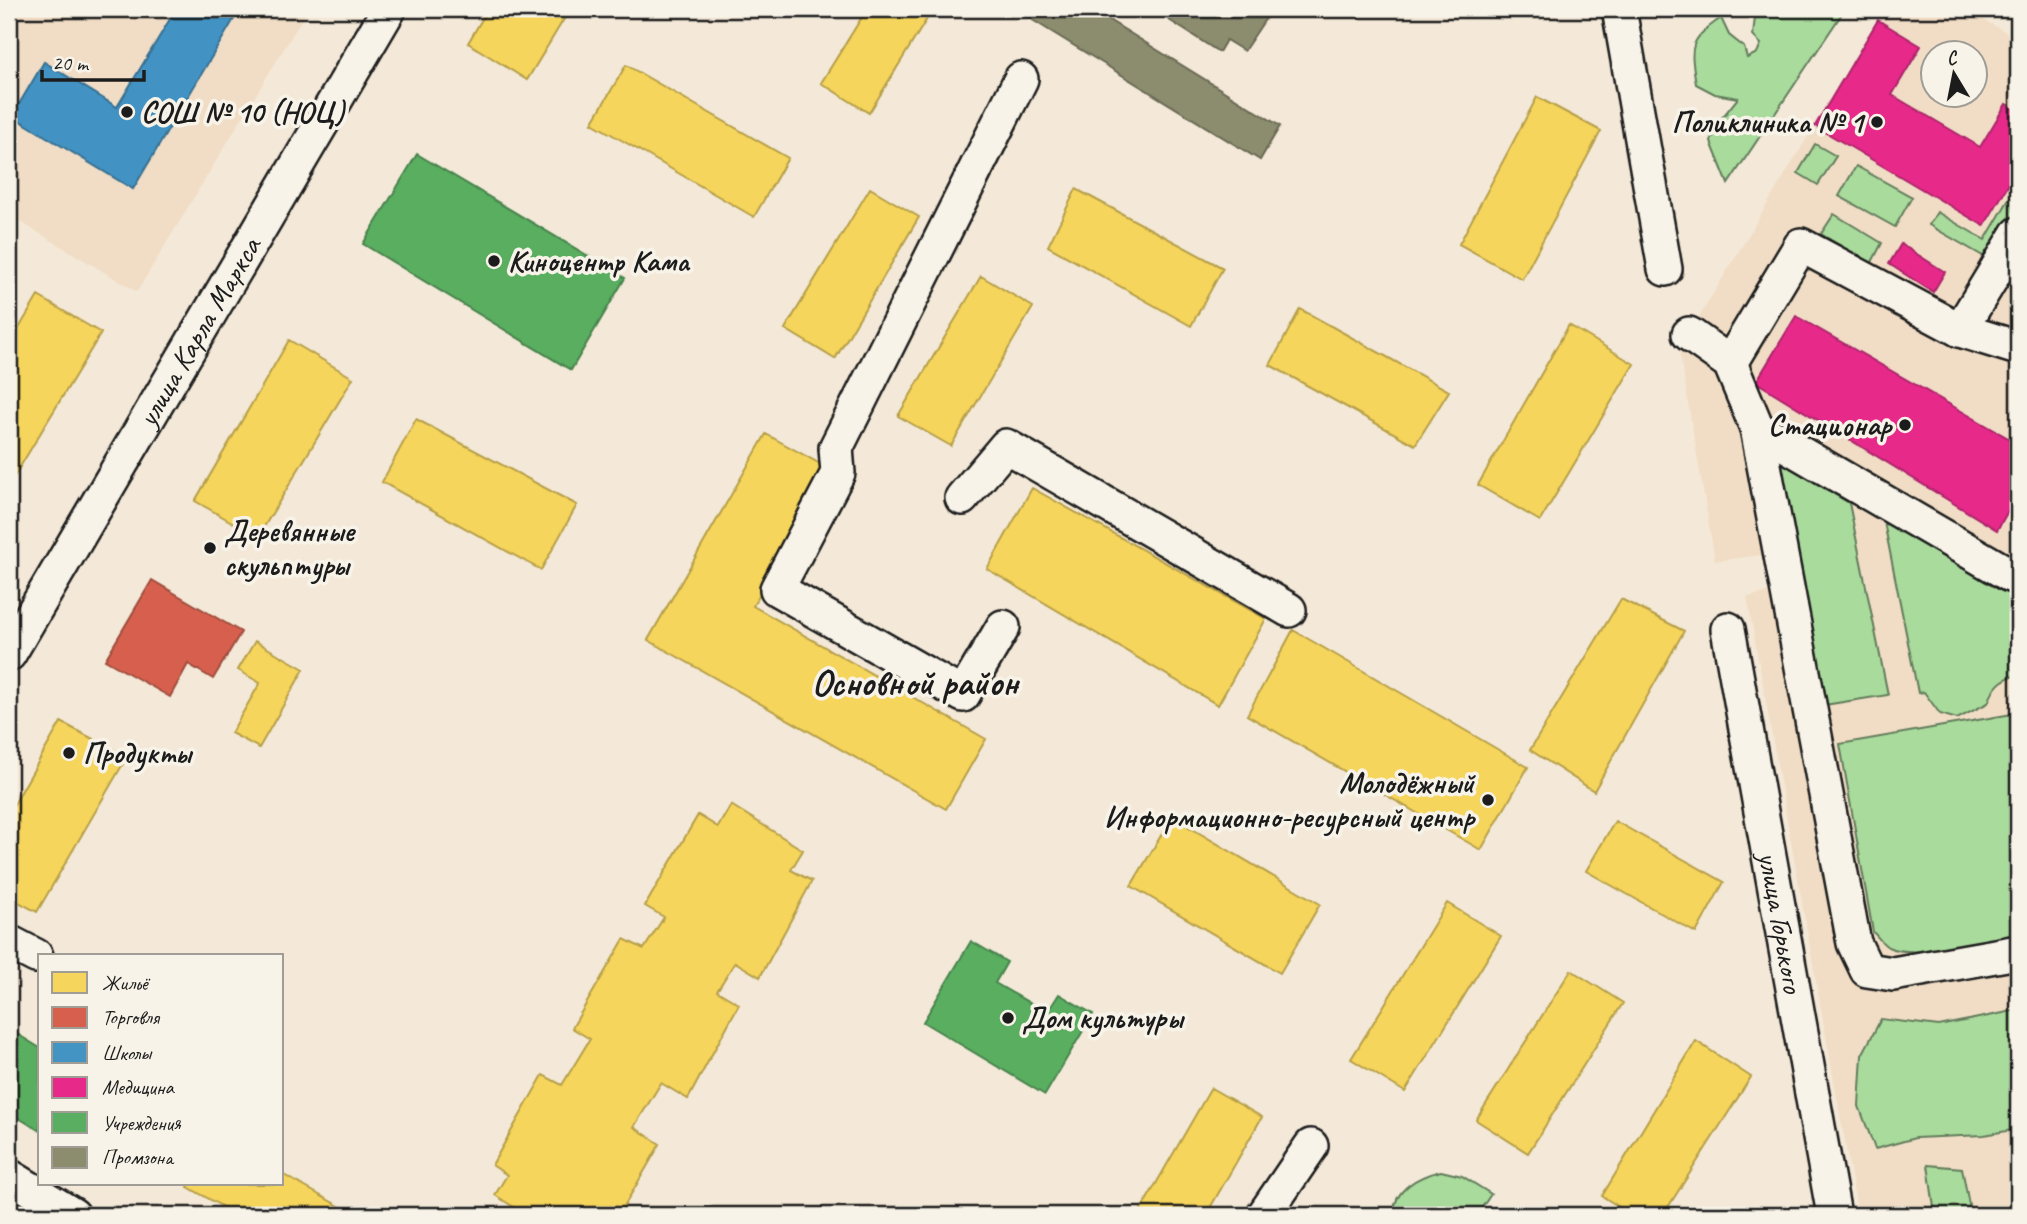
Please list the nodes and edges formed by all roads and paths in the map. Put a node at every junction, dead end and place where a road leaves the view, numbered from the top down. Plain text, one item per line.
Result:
1 (389, 9) edge
2 (1619, 9) edge
3 (1021, 79) dead end
4 (2018, 234) edge
5 (1665, 269) dead end
6 (1960, 330) junction
7 (1689, 334) dead end
8 (2018, 348) edge
9 (1730, 363) junction
10 (1757, 428) junction
11 (962, 498) dead end
12 (2018, 574) edge
13 (1289, 610) dead end
14 (1003, 627) dead end
15 (1728, 629) dead end
16 (9, 654) edge
17 (2018, 952) edge
18 (1311, 1146) dead end
19 (9, 1176) edge
20 (73, 1215) edge
21 (1264, 1215) edge
22 (1834, 1215) edge

1 - 16 street, улица Карла Маркса
2 - 5 street
3 - 14 street
4 - 6 street
6 - 8 street
6 - 9 street
7 - 9 street
9 - 10 street
10 - 12 street
10 - 17 street
11 - 13 street
15 - 22 street, улица Горького
18 - 21 street
19 - 20 street

